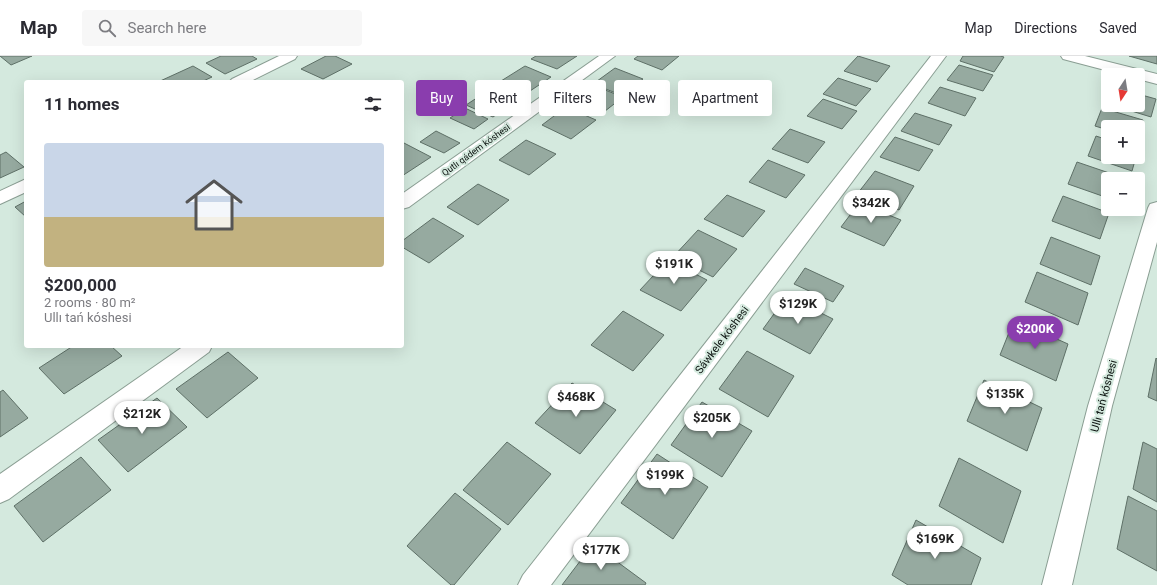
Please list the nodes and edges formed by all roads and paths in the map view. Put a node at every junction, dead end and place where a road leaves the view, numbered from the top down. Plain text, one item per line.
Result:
1 (290, 56) edge
2 (608, 56) edge
3 (939, 56) edge
4 (1068, 56) edge
5 (1157, 79) edge
6 (240, 80) edge
7 (24, 186) edge
8 (0, 198) edge
9 (404, 202) edge
10 (1157, 208) edge
11 (198, 348) edge
12 (0, 490) edge
13 (533, 585) edge
14 (1056, 585) edge

1 - 6 street
2 - 9 street, Qutlı qádem kóshesi
3 - 13 street, Sáwkele kóshesi
4 - 5 street
7 - 8 street
10 - 14 street, Ullı tań kóshesi
11 - 12 street

